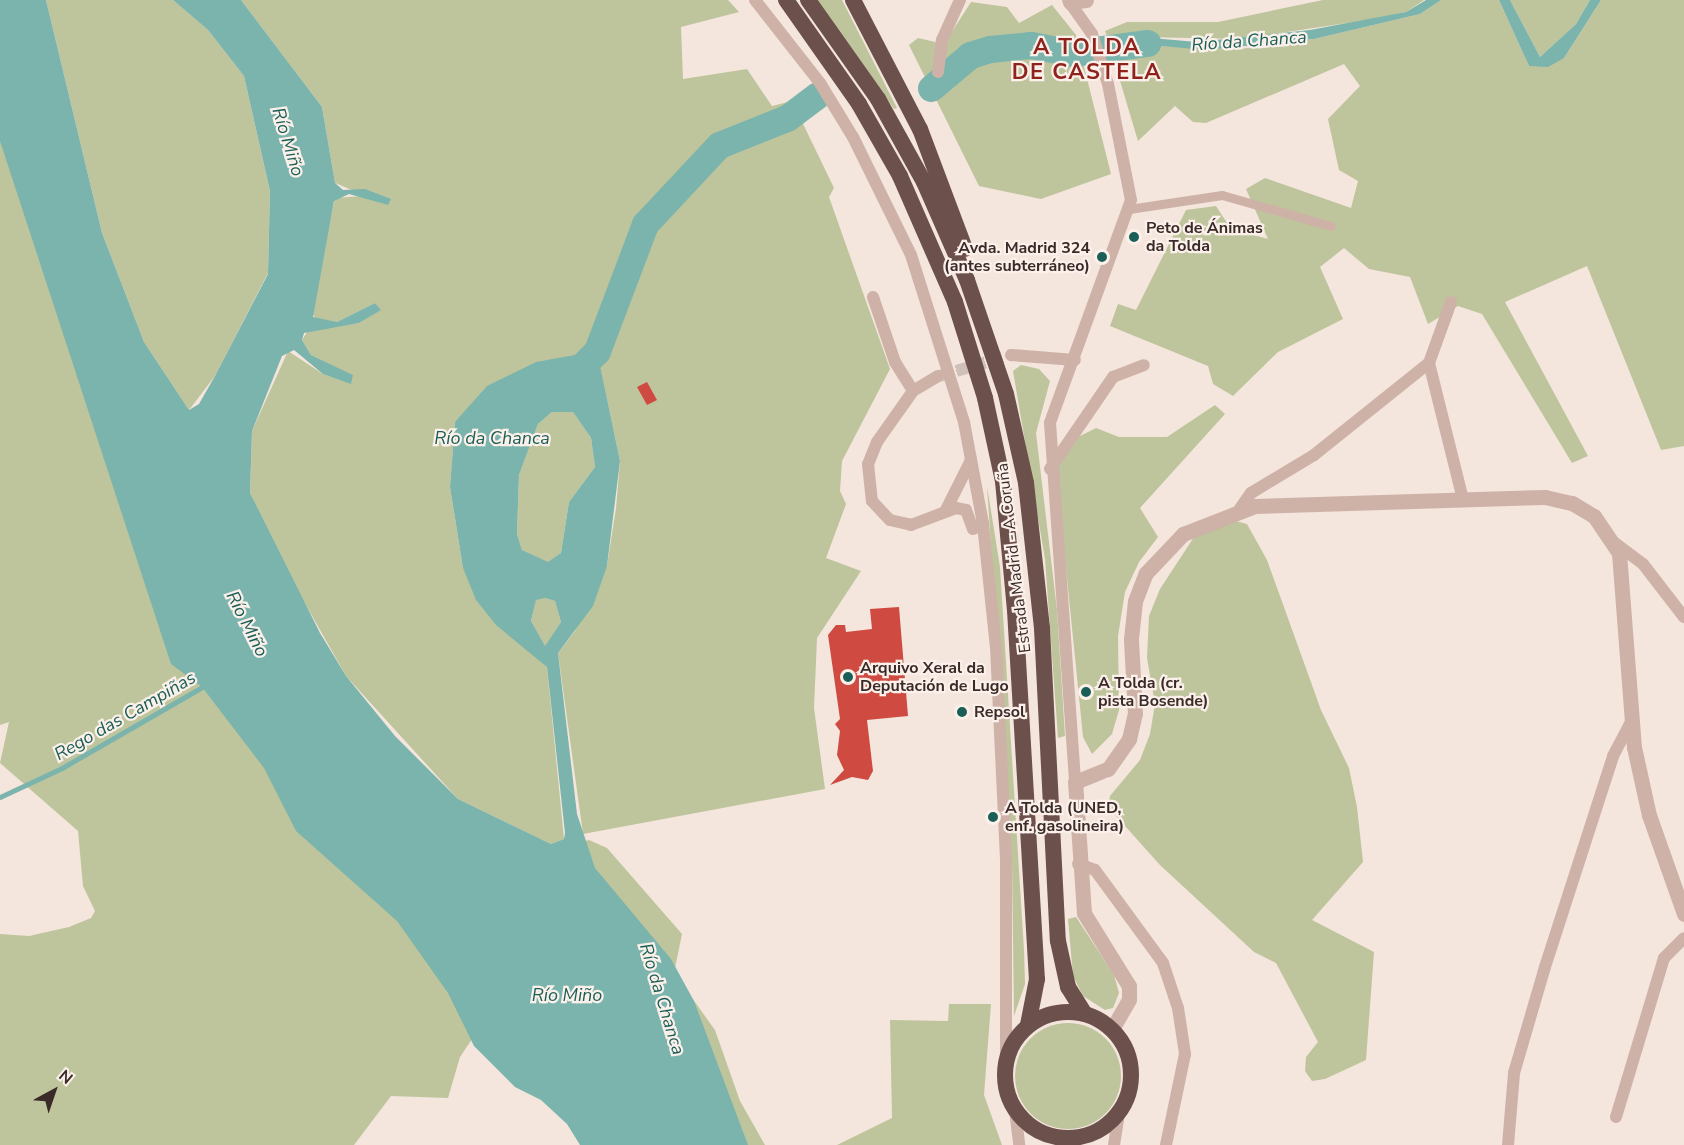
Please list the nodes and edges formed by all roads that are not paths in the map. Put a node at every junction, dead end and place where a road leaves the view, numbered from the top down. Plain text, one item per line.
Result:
1 (755, 0) edge
2 (786, 0) edge
3 (808, 0) edge
4 (853, 0) edge
5 (960, 0) edge
6 (1086, 0) edge
7 (1069, 1) edge
8 (938, 72) dead end
9 (1128, 209) junction
10 (1331, 226) dead end
11 (873, 297) dead end
12 (1451, 302) dead end
13 (1011, 355) tunnel mouth
14 (1075, 360) junction
15 (1429, 363) junction
16 (1144, 365) dead end
17 (938, 376) tunnel mouth
18 (913, 391) junction
19 (1006, 394) junction
20 (971, 459) junction
21 (1050, 469) junction
22 (1463, 499) junction
23 (946, 510) junction
24 (1239, 510) junction
25 (984, 524) junction
26 (1614, 543) junction
27 (1684, 617) edge
28 (1632, 720) junction
29 (1076, 782) junction
30 (1078, 864) junction
31 (1684, 914) edge
32 (1684, 938) edge
33 (1084, 1013) junction
34 (1028, 1026) junction
35 (1112, 1029) junction
36 (1006, 1060) junction
37 (1015, 1110) junction
38 (1119, 1113) junction
39 (1616, 1117) dead end
40 (1043, 1139) edge
41 (1091, 1139) edge
42 (1019, 1145) edge
43 (1114, 1145) edge
44 (1166, 1145) edge
45 (1508, 1145) edge

1 - 20 street
2 - 34 highway, Estrada Madrid - A Coruña
3 - 19 highway, Estrada Madrid - A Coruña
4 - 19 highway
5 - 8 street
6 - 7 street
7 - 9 street
9 - 10 street
9 - 14 street
11 - 18 street
12 - 15 street
13 - 14 street
14 - 21 street
15 - 22 street
15 - 24 street
16 - 21 street
17 - 18 street
18 - 23 street
19 - 33 highway, Estrada Madrid - A Coruña
20 - 23 street
20 - 25 street
21 - 29 street
22 - 24 street
22 - 26 street
23 - 25 street
24 - 29 street
25 - 36 street
26 - 27 street
26 - 28 street
28 - 31 street
28 - 45 street
29 - 30 street
30 - 35 street
30 - 44 street
32 - 39 street
33 - 34 highway, Estrada Madrid - A Coruña
33 - 35 highway, Estrada Madrid - A Coruña
34 - 36 highway, Estrada Madrid - A Coruña
35 - 38 highway
36 - 37 highway
37 - 40 highway
37 - 42 street
38 - 41 highway
38 - 43 street
40 - 41 highway

